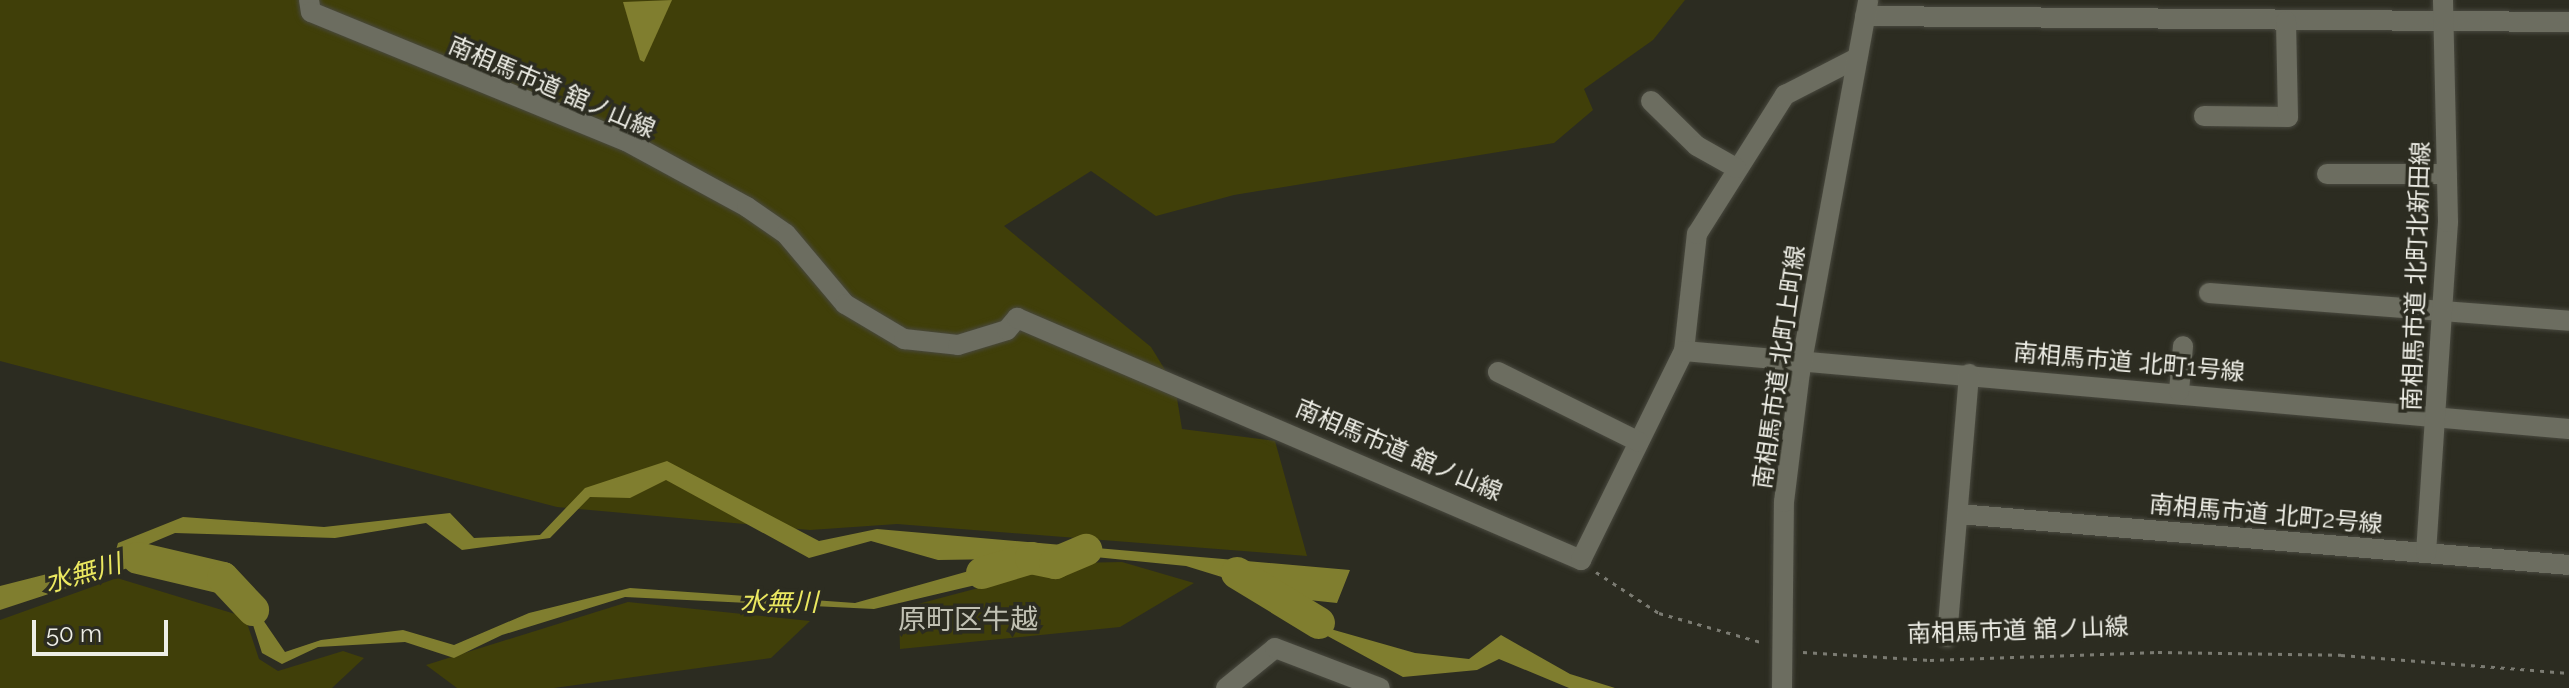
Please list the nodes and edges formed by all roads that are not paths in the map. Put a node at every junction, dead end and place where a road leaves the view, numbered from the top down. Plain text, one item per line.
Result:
1 (309, 0) edge
2 (2443, 0) edge
3 (1866, 8) edge
4 (2139, 9) edge
5 (2286, 21) junction
6 (2569, 22) edge
7 (2444, 24) junction
8 (1857, 58) junction
9 (1651, 101) dead end
10 (2204, 116) dead end
11 (1736, 168) junction
12 (2327, 174) dead end
13 (2447, 174) junction
14 (2209, 293) dead end
15 (2444, 311) junction
16 (2569, 321) edge
17 (2183, 346) dead end
18 (1684, 351) junction
19 (1802, 359) junction
20 (1498, 372) dead end
21 (1969, 374) junction
22 (2179, 391) junction
23 (2437, 417) junction
24 (2569, 429) edge
25 (1639, 442) junction
26 (1958, 514) junction
27 (2426, 553) junction
28 (2569, 565) edge
29 (1947, 637) dead end
30 (1226, 688) edge
31 (1380, 688) edge
32 (1782, 688) edge

1 - 25 street, 南相馬市道 舘ノ山線
2 - 7 street, 南相馬市道 北町北新田線
3 - 4 street
3 - 8 street, 南相馬市道 北町上町線
4 - 5 street
5 - 7 street
5 - 10 street
6 - 7 street
7 - 13 street, 南相馬市道 北町北新田線
8 - 11 street
8 - 19 street, 南相馬市道 北町上町線
9 - 11 street
11 - 18 street
12 - 13 street
13 - 15 street, 南相馬市道 北町北新田線
14 - 15 street
15 - 16 street
15 - 23 street, 南相馬市道 北町北新田線
17 - 22 street
18 - 19 street, 南相馬市道 北町1号線
18 - 25 street
19 - 21 street, 南相馬市道 北町1号線
19 - 32 street, 南相馬市道 北町上町線
20 - 25 street
21 - 22 street, 南相馬市道 北町1号線
21 - 26 street
22 - 23 street, 南相馬市道 北町1号線
23 - 24 street, 南相馬市道 北町1号線
23 - 27 street, 南相馬市道 北町北新田線
26 - 27 street, 南相馬市道 北町2号線
26 - 29 street
27 - 28 street, 南相馬市道 北町2号線
30 - 31 street

